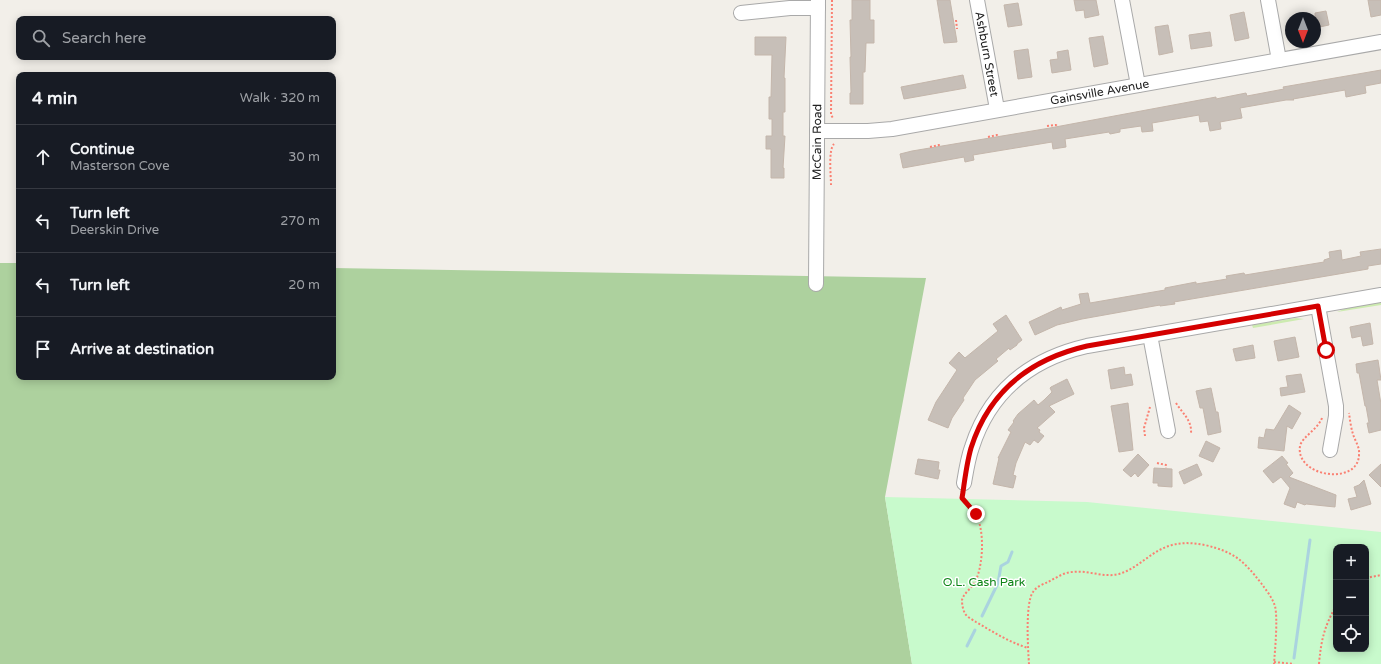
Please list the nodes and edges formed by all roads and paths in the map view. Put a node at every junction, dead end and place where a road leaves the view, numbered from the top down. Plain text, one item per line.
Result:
1 (832, 0) edge
2 (977, 0) edge
3 (1122, 0) edge
4 (1268, 0) edge
5 (818, 4) edge
6 (741, 13) dead end
7 (956, 20) dead end
8 (957, 29) dead end
9 (1381, 42) edge
10 (1279, 60) junction
11 (1138, 85) junction
12 (997, 109) junction
13 (835, 120) dead end
14 (1047, 126) dead end
15 (1056, 126) dead end
16 (817, 132) junction
17 (988, 137) dead end
18 (998, 137) dead end
19 (930, 147) dead end
20 (939, 147) dead end
21 (816, 284) dead end
22 (1381, 295) edge
23 (1318, 306) junction
24 (1150, 335) junction
25 (1151, 402) dead end
26 (1175, 402) dead end
27 (1348, 410) dead end
28 (1324, 414) dead end
29 (1168, 431) dead end
30 (1191, 433) dead end
31 (1145, 436) dead end
32 (1330, 450) dead end
33 (1157, 463) dead end
34 (1166, 468) dead end
35 (964, 483) joint
36 (1381, 575) edge
37 (1369, 577) edge
38 (1333, 611) edge
39 (1028, 648) junction
40 (1274, 663) edge
41 (1029, 664) edge
42 (1294, 664) edge
43 (1319, 664) edge

1 - 13 path
2 - 12 street, Ashburn Street
3 - 11 street
4 - 10 street
5 - 6 street
5 - 16 street, McCain Road
7 - 8 path
9 - 10 street, Gainsville Avenue
10 - 11 street, Gainsville Avenue
11 - 12 street, Gainsville Avenue
12 - 16 street, Gainsville Avenue
14 - 15 path
16 - 21 street, McCain Road
17 - 18 path
19 - 20 path
22 - 23 street
23 - 24 street
23 - 32 street
24 - 29 street
24 - 35 street
25 - 31 path
26 - 30 path
27 - 28 path
33 - 34 path
35 - 39 path
36 - 37 path
38 - 43 path
39 - 40 path
39 - 41 path
40 - 42 path

